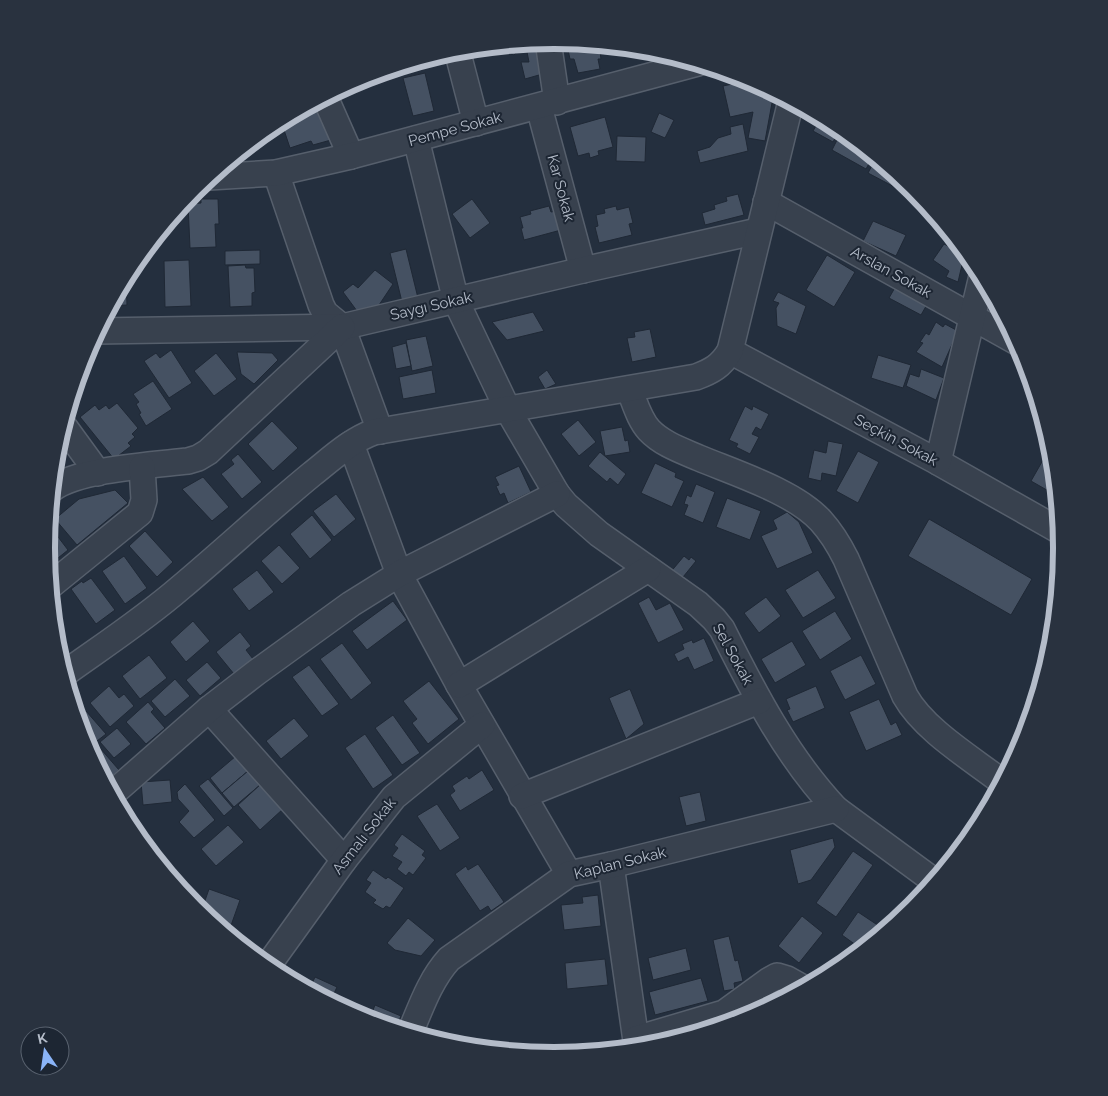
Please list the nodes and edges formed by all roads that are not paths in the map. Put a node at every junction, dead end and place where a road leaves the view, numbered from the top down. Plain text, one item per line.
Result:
1 (548, 49) edge
2 (459, 58) edge
3 (685, 67) edge
4 (328, 103) edge
5 (548, 104) junction
6 (790, 108) edge
7 (476, 123) junction
8 (416, 139) junction
9 (351, 156) junction
10 (276, 173) junction
11 (221, 176) edge
12 (766, 202) junction
13 (758, 231) junction
14 (583, 270) junction
15 (979, 287) edge
16 (456, 300) junction
17 (972, 316) junction
18 (342, 327) junction
19 (104, 331) edge
20 (1006, 335) edge
21 (730, 352) junction
22 (630, 389) junction
23 (508, 410) junction
24 (380, 431) junction
25 (69, 433) edge
26 (351, 444) junction
27 (938, 462) junction
28 (142, 466) junction
29 (98, 473) junction
30 (59, 485) edge
31 (557, 494) junction
32 (1052, 527) edge
33 (648, 570) junction
34 (399, 574) junction
35 (56, 581) edge
36 (70, 670) edge
37 (459, 685) junction
38 (759, 701) junction
39 (209, 709) junction
40 (482, 725) junction
41 (997, 778) edge
42 (117, 789) edge
43 (522, 796) junction
44 (836, 809) junction
45 (344, 860) junction
46 (611, 866) junction
47 (569, 874) junction
48 (929, 877) edge
49 (272, 960) edge
50 (797, 984) edge
51 (413, 1026) edge
52 (661, 1036) edge
53 (636, 1040) edge

1 - 5 street, Kar Sokak
2 - 7 street
3 - 5 street, Pempe Sokak
4 - 9 street
5 - 7 street, Pempe Sokak
5 - 14 street, Kar Sokak
6 - 12 street
7 - 8 street, Pempe Sokak
8 - 9 street, Pempe Sokak
8 - 16 street, Sel Sokak
9 - 10 street, Pempe Sokak
10 - 11 street, Pempe Sokak
10 - 18 street
12 - 13 street
12 - 17 street, Arslan Sokak
13 - 14 street, Saygı Sokak
13 - 21 street
14 - 16 street, Saygı Sokak
15 - 17 street
16 - 18 street, Saygı Sokak
16 - 23 street, Sel Sokak
17 - 20 street, Arslan Sokak
17 - 27 street
18 - 19 street, Saygı Sokak
18 - 24 street
18 - 28 street
21 - 22 street
21 - 27 street, Seçkin Sokak
22 - 23 street
22 - 41 street
23 - 24 street
23 - 31 street, Sel Sokak
24 - 26 street
25 - 29 street
26 - 34 street
26 - 36 street
27 - 32 street, Seçkin Sokak
28 - 29 street
28 - 35 street
29 - 30 street
31 - 33 street, Sel Sokak
31 - 34 street
33 - 37 street
33 - 38 street, Sel Sokak
34 - 37 street
34 - 39 street
37 - 40 street
38 - 43 street
38 - 44 street, Sel Sokak
39 - 42 street
39 - 45 street
40 - 43 street
40 - 45 street, Asmalı Sokak
43 - 47 street
44 - 46 street, Kaplan Sokak
44 - 48 street, Sel Sokak
45 - 49 street, Asmalı Sokak
46 - 47 street, Kaplan Sokak
46 - 53 street
47 - 51 street, Kaplan Sokak
50 - 52 street

